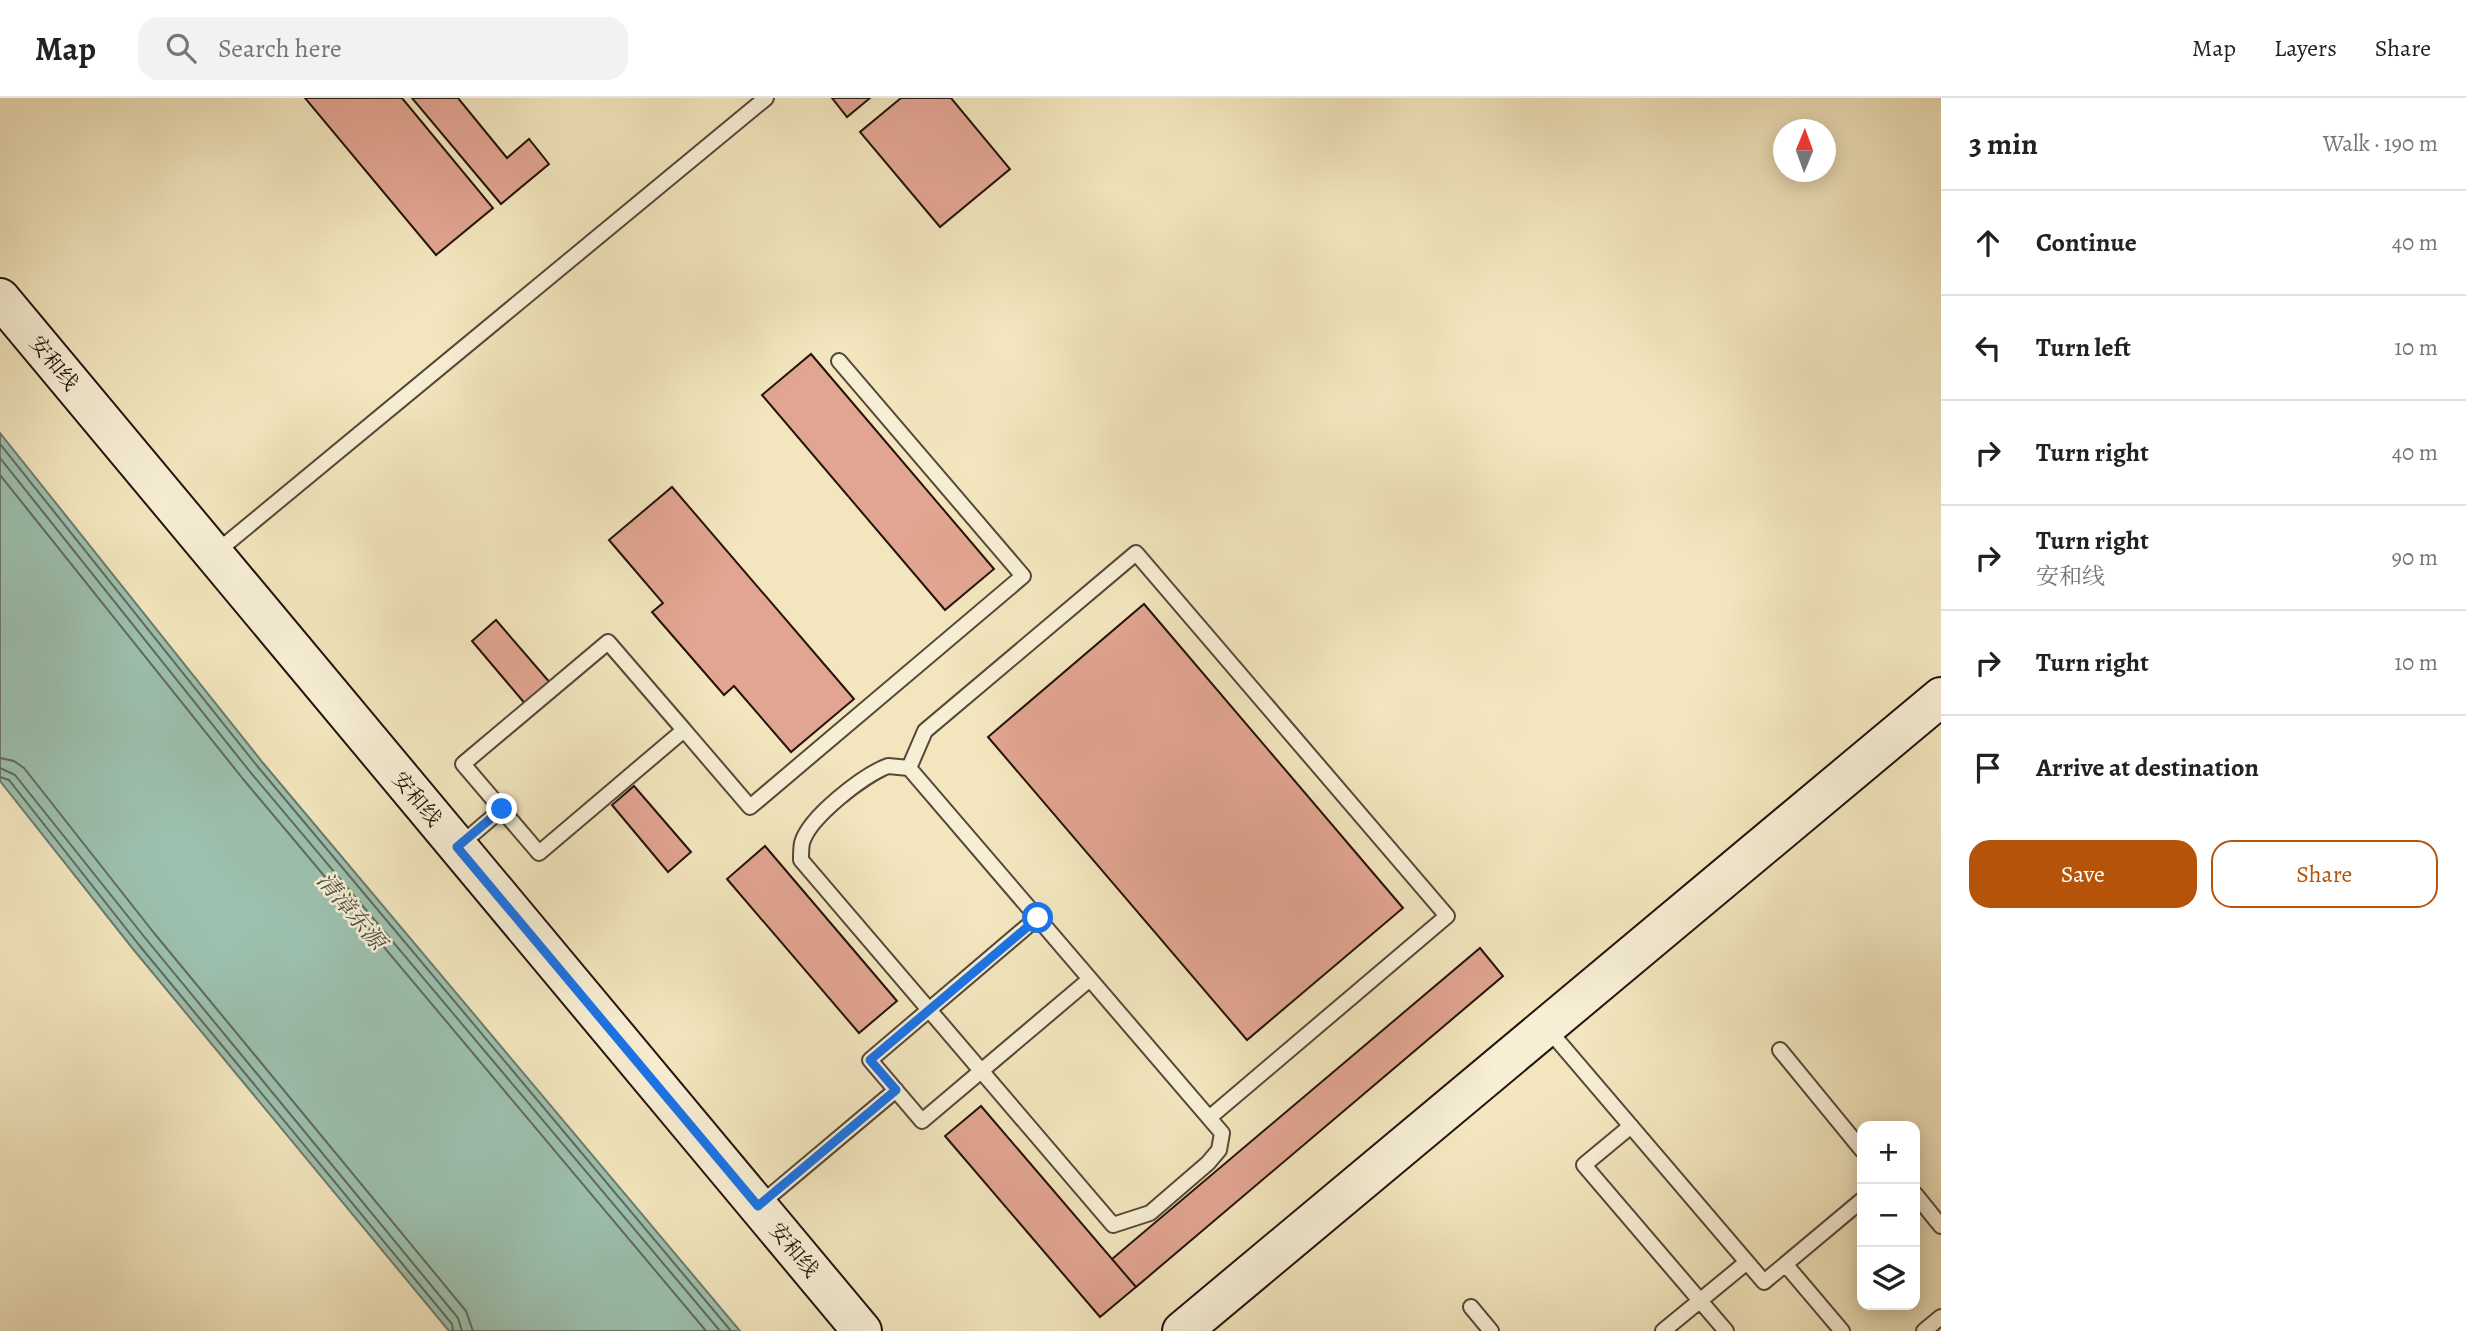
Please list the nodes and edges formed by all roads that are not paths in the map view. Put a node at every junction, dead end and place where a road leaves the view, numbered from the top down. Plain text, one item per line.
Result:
1 (766, 98) edge
2 (0, 298) edge
3 (839, 361) dead end
4 (213, 555) junction
5 (1941, 697) edge
6 (684, 730) junction
7 (909, 768) junction
8 (502, 809) junction
9 (457, 847) junction
10 (1038, 918) junction
11 (1090, 979) junction
12 (929, 1010) junction
13 (1547, 1028) junction
14 (1780, 1049) dead end
15 (981, 1071) junction
16 (896, 1090) junction
17 (1209, 1118) junction
18 (1631, 1126) junction
19 (1857, 1144) edge
20 (1920, 1200) edge
21 (1857, 1204) edge
22 (758, 1206) junction
23 (1941, 1226) edge
24 (1747, 1262) junction
25 (1786, 1265) junction
26 (1700, 1301) junction
27 (1471, 1307) dead end
28 (1941, 1317) edge
29 (862, 1331) edge
30 (1182, 1331) edge
31 (1491, 1331) edge
32 (1663, 1331) edge
33 (1726, 1331) edge
34 (1842, 1331) edge
35 (1924, 1331) edge

1 - 4 lane
2 - 4 main road, 安和线
3 - 6 lane
4 - 9 main road, 安和线
5 - 13 main road
6 - 8 lane
6 - 8 lane
7 - 10 lane
7 - 12 lane
7 - 17 lane
8 - 9 lane
9 - 22 main road, 安和线
10 - 11 lane
10 - 12 lane
11 - 15 lane
11 - 17 lane
12 - 15 lane
12 - 16 lane
13 - 18 lane
13 - 30 main road
14 - 19 lane
15 - 16 lane
15 - 17 lane
16 - 22 lane
18 - 24 lane
18 - 26 lane
20 - 23 lane
21 - 25 lane
22 - 29 main road, 安和线
24 - 25 lane
24 - 26 lane
25 - 34 lane
26 - 32 lane
26 - 33 lane
27 - 31 lane
28 - 35 lane

